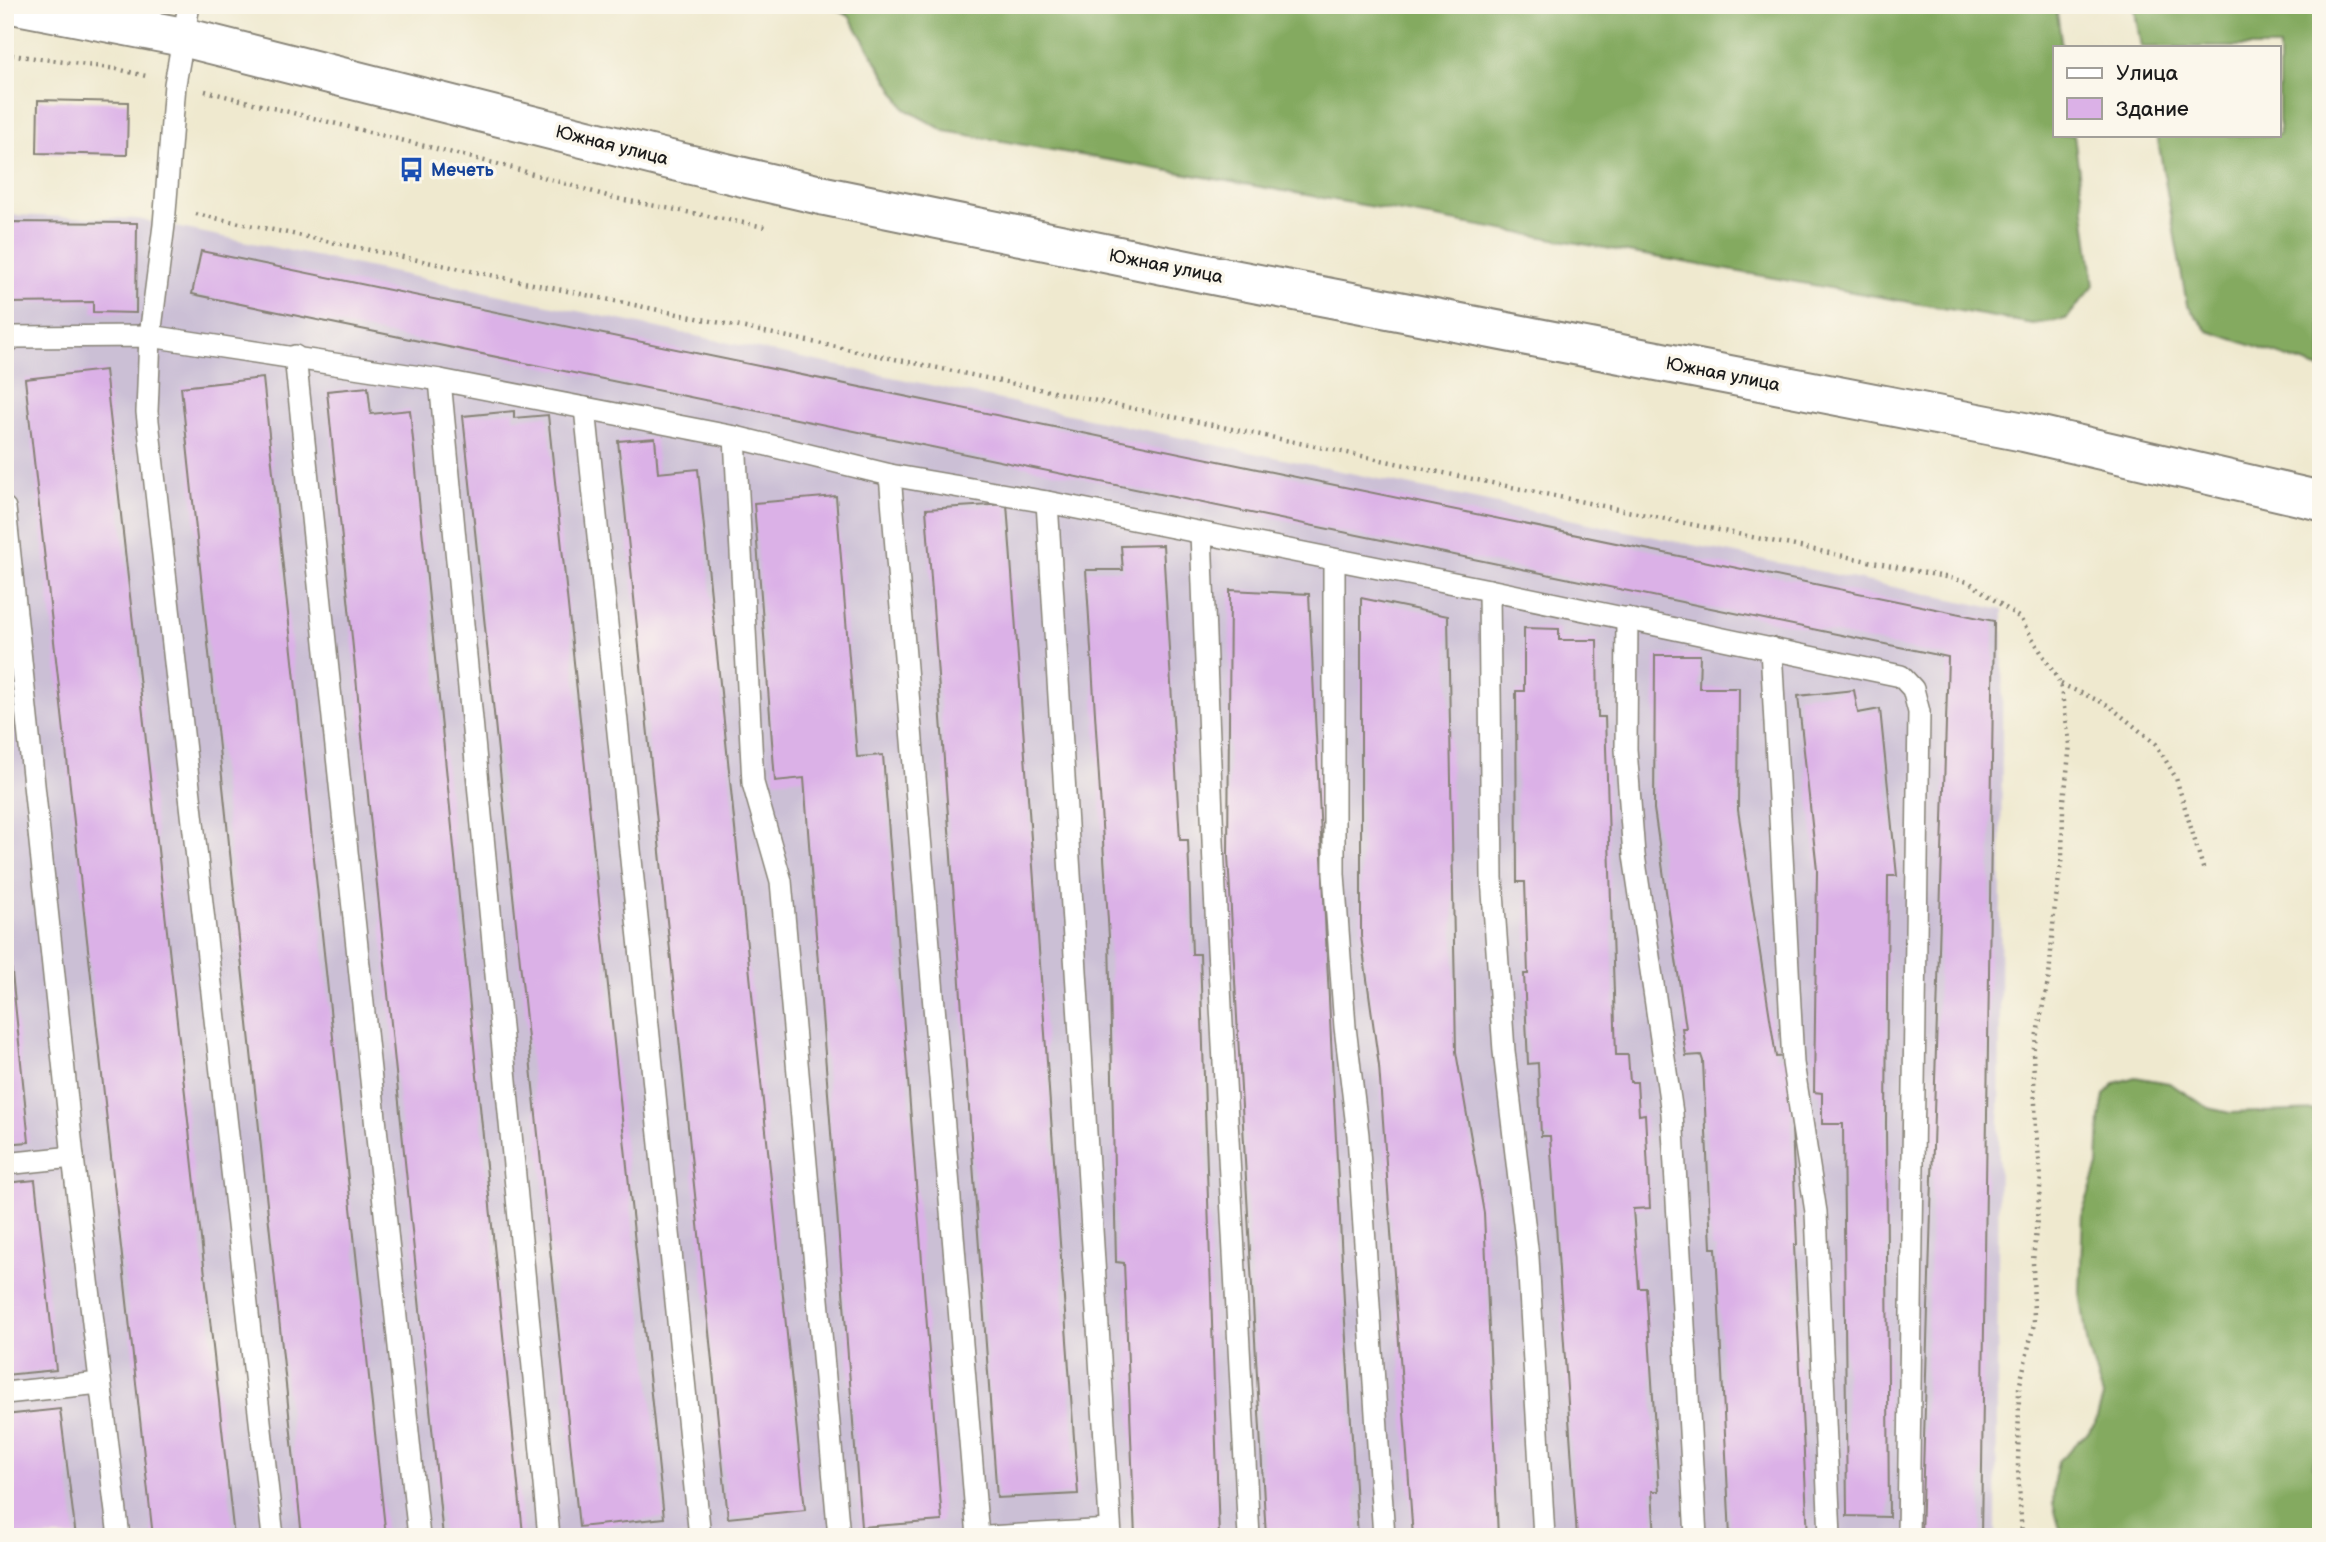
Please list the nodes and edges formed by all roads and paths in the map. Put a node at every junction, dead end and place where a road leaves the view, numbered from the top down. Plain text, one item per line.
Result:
1 (17, 5) edge
2 (186, 21) edge
3 (5, 54) edge
4 (117, 69) dead end
5 (165, 208) junction
6 (150, 336) junction
7 (5, 344) edge
8 (295, 356) junction
9 (440, 380) junction
10 (585, 408) junction
11 (735, 437) junction
12 (890, 475) junction
13 (2321, 500) edge
14 (1047, 502) junction
15 (5, 508) edge
16 (1201, 533) junction
17 (1334, 560) junction
18 (1489, 590) junction
19 (1627, 618) junction
20 (1771, 648) junction
21 (2060, 683) junction
22 (2204, 870) dead end
23 (73, 1157) junction
24 (5, 1164) edge
25 (100, 1383) junction
26 (5, 1393) edge
27 (1110, 1533) edge
28 (118, 1537) edge
29 (273, 1537) edge
30 (419, 1537) edge
31 (549, 1537) edge
32 (700, 1537) edge
33 (839, 1537) edge
34 (978, 1537) edge
35 (988, 1537) edge
36 (1249, 1537) edge
37 (1384, 1537) edge
38 (1544, 1537) edge
39 (1696, 1537) edge
40 (1830, 1537) edge
41 (1908, 1537) edge
42 (2022, 1537) edge

1 - 2 main road, Южная улица
2 - 5 lane
2 - 13 main road, Южная улица
3 - 4 path
5 - 6 lane
5 - 21 path
6 - 7 lane
6 - 8 lane
6 - 29 lane
8 - 9 lane
8 - 30 lane
9 - 10 lane
9 - 31 lane
10 - 11 lane
10 - 32 lane
11 - 12 lane
11 - 33 lane
12 - 14 lane
12 - 34 lane
14 - 16 lane
14 - 27 lane
15 - 23 lane
16 - 17 lane
16 - 36 lane
17 - 18 lane
17 - 37 lane
18 - 19 lane
18 - 38 lane
19 - 20 lane
19 - 39 lane
20 - 40 lane
20 - 41 lane
21 - 22 path
21 - 42 path
23 - 24 lane
23 - 25 lane
25 - 26 lane
25 - 28 lane
27 - 35 lane

